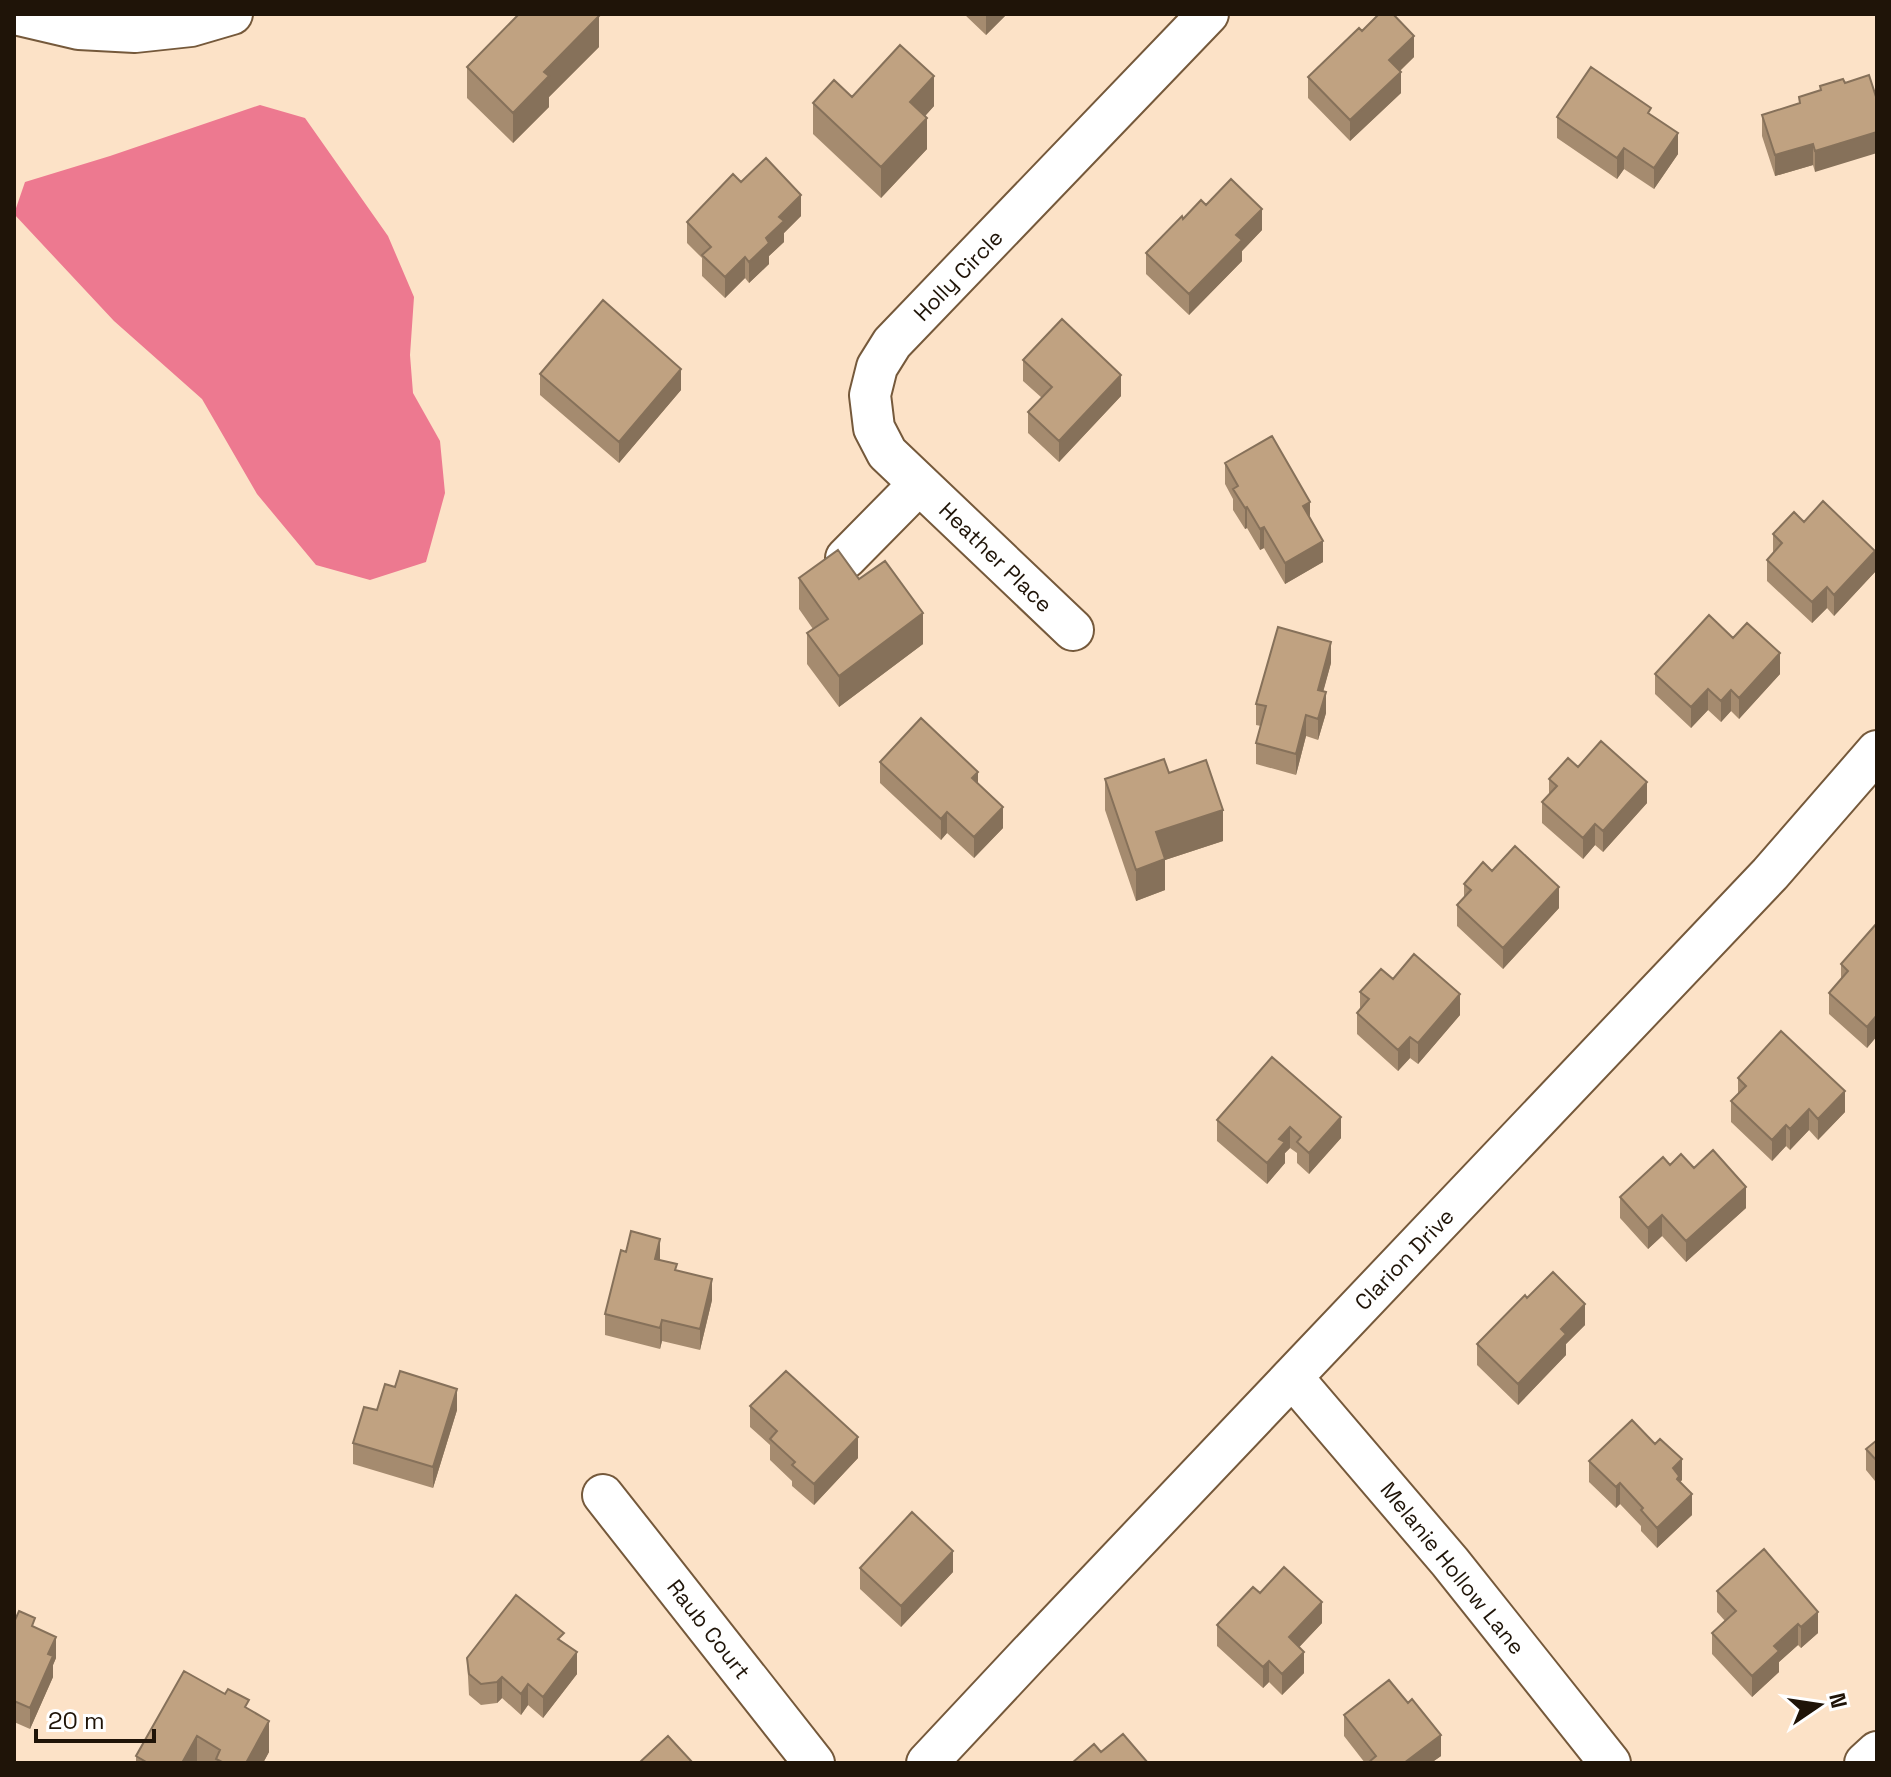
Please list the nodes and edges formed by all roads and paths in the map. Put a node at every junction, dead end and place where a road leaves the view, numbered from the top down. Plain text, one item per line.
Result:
1 (15, 14) edge
2 (232, 14) edge
3 (1208, 14) edge
4 (919, 484) junction
5 (846, 558) edge
6 (1073, 630) dead end
7 (1877, 751) edge
8 (1292, 1377) junction
9 (603, 1495) dead end
10 (1877, 1752) edge
11 (814, 1763) edge
12 (927, 1763) edge
13 (1610, 1763) edge
14 (1865, 1763) edge

1 - 2 street
3 - 4 street, Holly Circle
4 - 5 street
4 - 6 street, Heather Place
7 - 8 street, Clarion Drive
8 - 12 street, Clarion Drive
8 - 13 street, Melanie Hollow Lane
9 - 11 street, Raub Court
10 - 14 street

